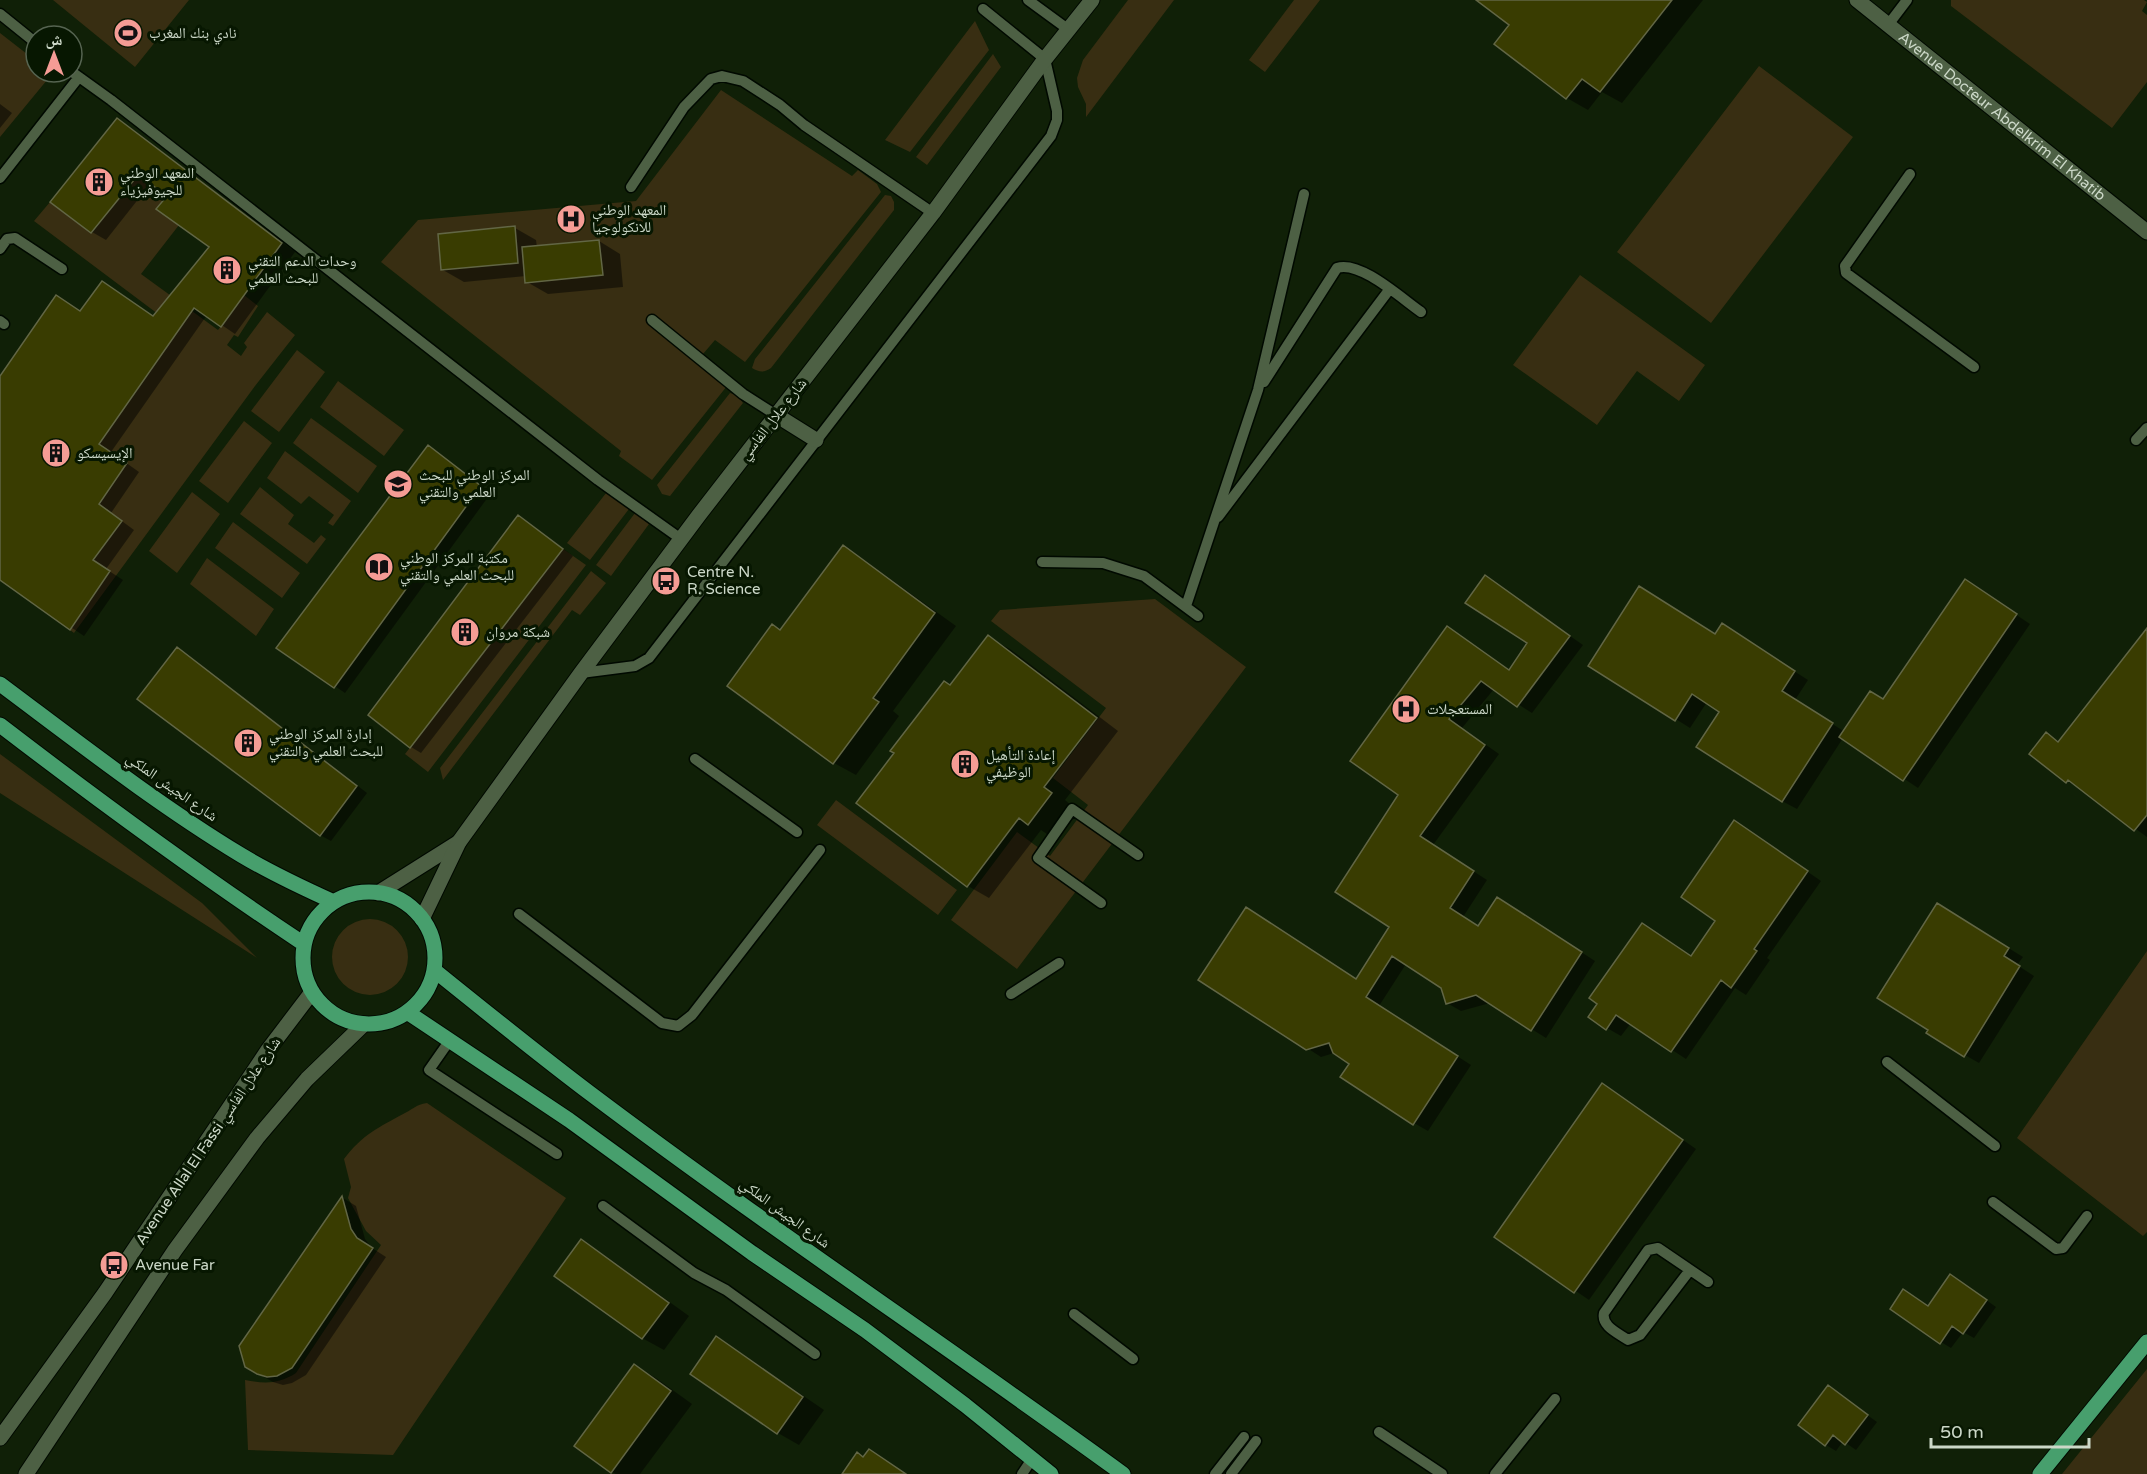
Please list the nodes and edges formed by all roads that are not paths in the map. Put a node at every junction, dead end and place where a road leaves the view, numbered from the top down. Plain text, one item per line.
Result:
1 (1028, 0) edge
2 (1092, 0) edge
3 (1907, 0) edge
4 (1858, 1) edge
5 (983, 9) dead end
6 (0, 14) edge
7 (1888, 25) junction
8 (1069, 30) junction
9 (24, 33) edge
10 (1045, 59) junction
11 (84, 80) edge
12 (69, 84) edge
13 (1910, 174) dead end
14 (0, 178) edge
15 (631, 187) dead end
16 (1304, 194) dead end
17 (933, 213) junction
18 (2147, 232) edge
19 (0, 249) edge
20 (62, 269) dead end
21 (1389, 290) junction
22 (1421, 312) dead end
23 (652, 320) dead end
24 (1974, 367) dead end
25 (1258, 390) junction
26 (776, 415) junction
27 (2147, 428) edge
28 (816, 441) junction
29 (2136, 441) dead end
30 (1213, 524) junction
31 (681, 539) junction
32 (1042, 561) dead end
33 (1186, 606) junction
34 (1198, 616) dead end
35 (581, 673) junction
36 (0, 684) edge
37 (0, 725) edge
38 (695, 759) dead end
39 (797, 832) dead end
40 (459, 842) junction
41 (820, 850) dead end
42 (1138, 855) dead end
43 (378, 893) junction
44 (334, 902) junction
45 (1101, 903) dead end
46 (519, 914) dead end
47 (422, 919) junction
48 (304, 944) junction
49 (1059, 963) dead end
50 (434, 970) junction
51 (312, 992) junction
52 (1011, 994) dead end
53 (407, 1012) junction
54 (364, 1024) junction
55 (450, 1040) junction
56 (1887, 1062) dead end
57 (1995, 1146) dead end
58 (557, 1154) dead end
59 (1993, 1202) dead end
60 (603, 1206) dead end
61 (2087, 1216) dead end
62 (1690, 1270) junction
63 (1708, 1282) dead end
64 (1074, 1314) dead end
65 (2147, 1342) edge
66 (815, 1354) dead end
67 (1133, 1359) dead end
68 (1556, 1399) dead end
69 (1379, 1432) dead end
70 (1244, 1437) dead end
71 (0, 1438) edge
72 (1256, 1441) dead end
73 (1032, 1459) junction
74 (26, 1474) edge
75 (1022, 1474) edge
76 (1051, 1474) edge
77 (1123, 1474) edge
78 (1215, 1474) edge
79 (1231, 1474) edge
80 (1442, 1474) edge
81 (1495, 1474) edge
82 (2040, 1474) edge

1 - 8 lane
2 - 8 street, شارع علال الفاسي
3 - 7 lane
4 - 7 street, Avenue Docteur Abdelkrim El Khatib
5 - 10 lane
6 - 9 lane
7 - 18 street, Avenue Docteur Abdelkrim El Khatib
8 - 10 street, شارع علال الفاسي
10 - 17 street, شارع علال الفاسي
10 - 28 lane
11 - 31 lane
12 - 14 lane
13 - 24 lane
15 - 17 lane
16 - 25 lane
17 - 26 street, شارع علال الفاسي
19 - 20 lane
21 - 22 lane
21 - 25 lane
21 - 30 lane
23 - 26 lane
25 - 30 lane
26 - 28 street
26 - 31 street, شارع علال الفاسي
27 - 29 lane
28 - 35 lane
30 - 33 lane
31 - 35 street, شارع علال الفاسي
32 - 33 lane
33 - 34 lane
35 - 40 street, شارع علال الفاسي
36 - 44 main road, شارع الجيش الملكي
37 - 48 main road
38 - 39 lane
40 - 43 street, شارع علال الفاسي
40 - 47 street, شارع علال الفاسي
41 - 46 lane
42 - 45 lane
43 - 44 main road
43 - 47 main road
44 - 48 main road
47 - 50 main road
48 - 51 main road
49 - 52 lane
50 - 53 main road
50 - 77 main road, شارع الجيش الملكي
51 - 54 main road
51 - 71 street, Avenue Allal El Fassi شارع علال الفاسي
53 - 54 main road
53 - 55 main road
54 - 74 street
55 - 58 lane
55 - 73 main road
56 - 57 lane
59 - 61 lane
60 - 66 lane
62 - 62 lane
62 - 63 lane
64 - 67 lane
65 - 82 main road
68 - 81 lane
69 - 80 lane
70 - 78 lane
72 - 79 lane
73 - 75 lane
73 - 76 main road

